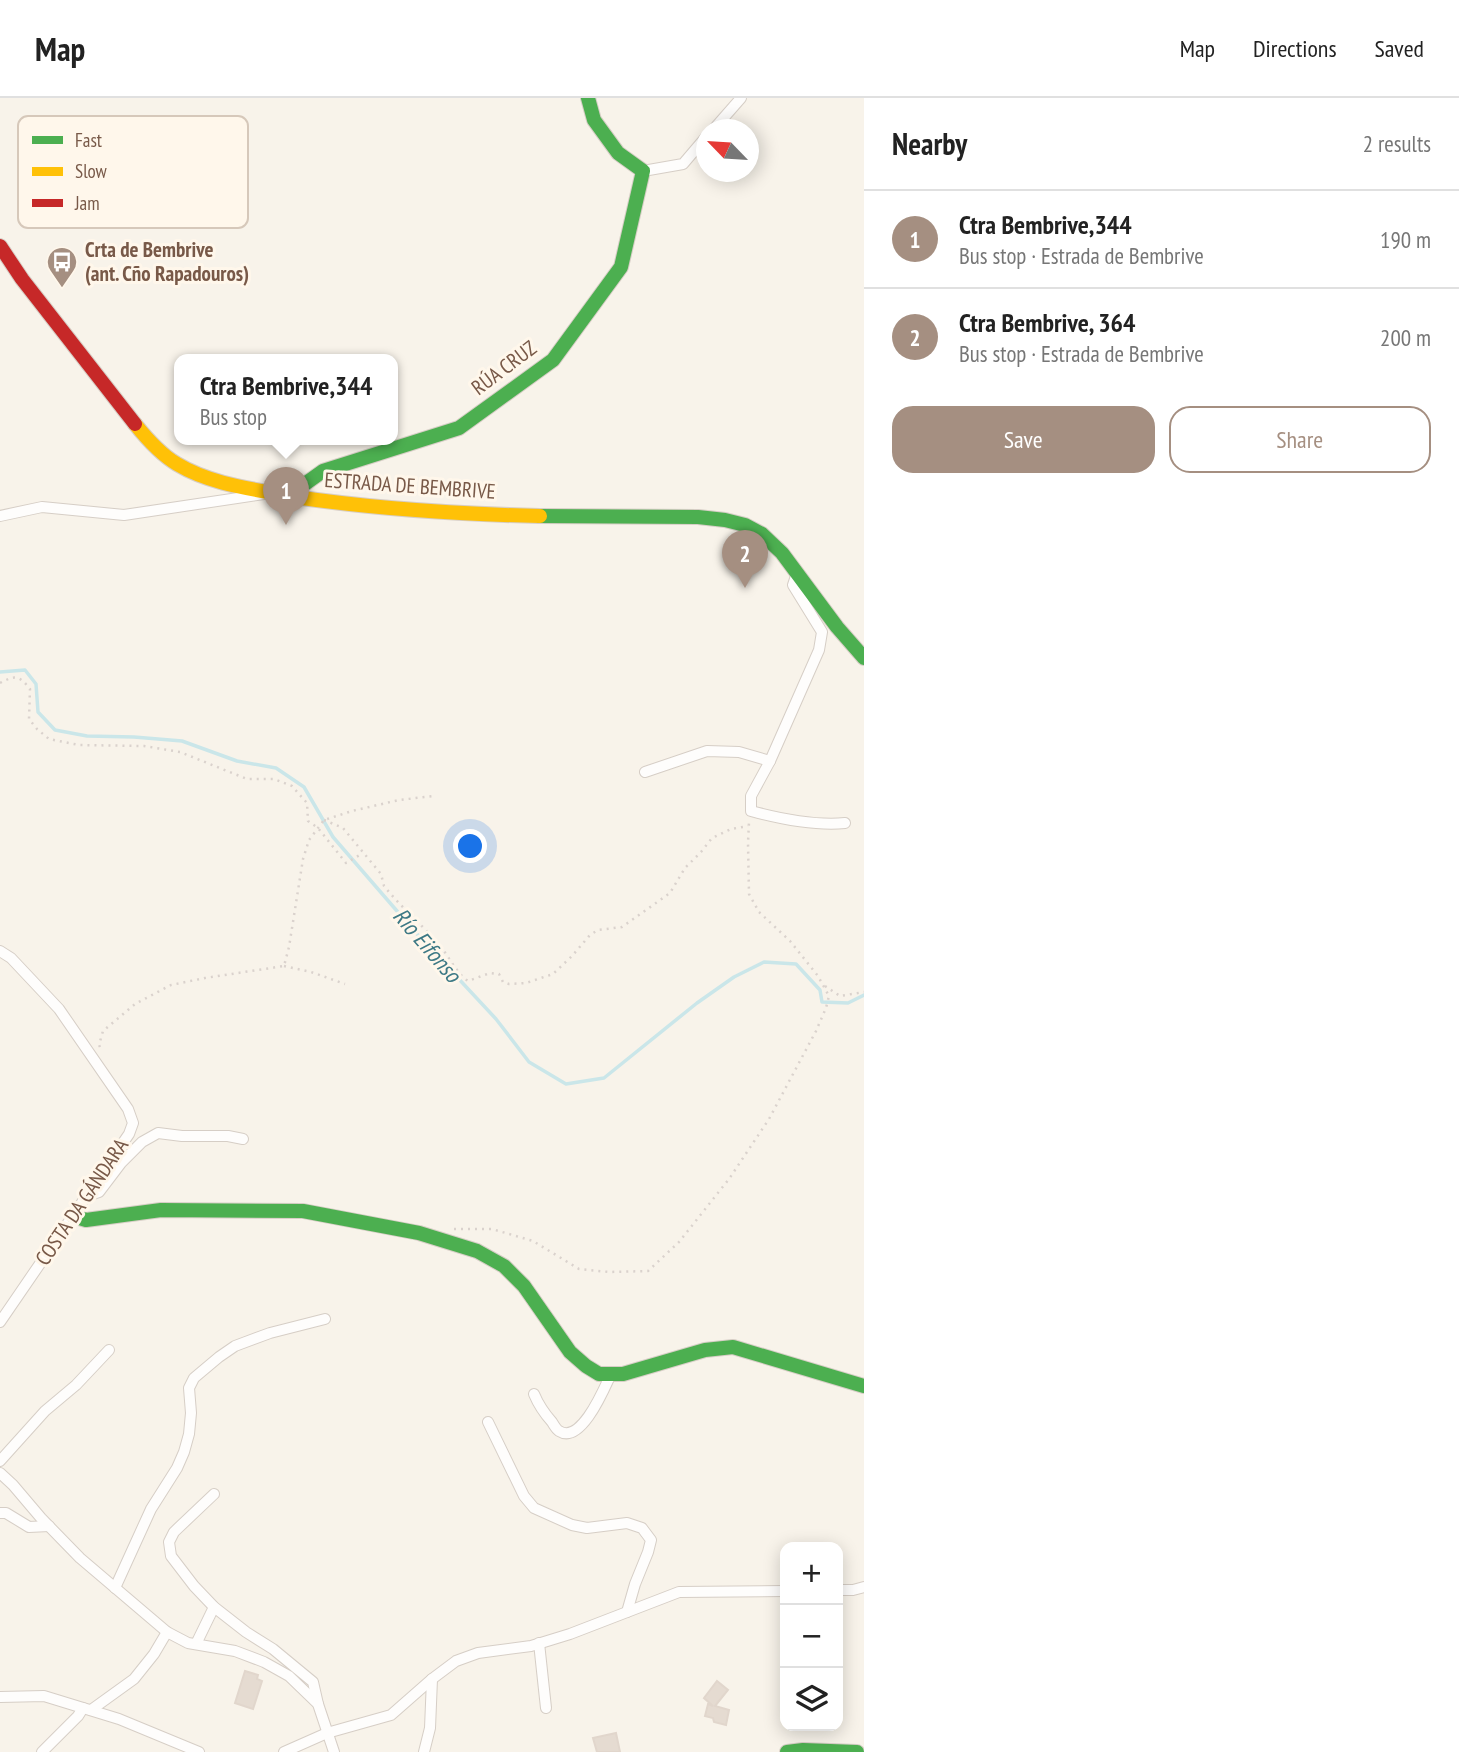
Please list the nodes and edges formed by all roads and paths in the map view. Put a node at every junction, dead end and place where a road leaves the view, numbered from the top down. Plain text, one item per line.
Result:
1 (588, 98) edge
2 (741, 98) edge
3 (723, 119) edge
4 (696, 149) edge
5 (643, 171) junction
6 (0, 246) edge
7 (281, 494) junction
8 (0, 516) edge
9 (797, 573) junction
10 (863, 655) edge
11 (0, 683) edge
12 (770, 761) junction
13 (645, 772) dead end
14 (433, 796) dead end
15 (751, 811) junction
16 (324, 820) junction
17 (845, 823) dead end
18 (748, 826) junction
19 (318, 828) junction
20 (363, 853) junction
21 (0, 951) edge
22 (284, 966) junction
23 (345, 984) dead end
24 (823, 984) junction
25 (864, 992) edge
26 (104, 1055) dead end
27 (243, 1139) dead end
28 (87, 1196) junction
29 (74, 1216) junction
30 (440, 1239) junction
31 (325, 1319) dead end
32 (0, 1322) edge
33 (109, 1350) dead end
34 (611, 1374) junction
35 (864, 1386) edge
36 (534, 1394) dead end
37 (488, 1422) dead end
38 (0, 1461) edge
39 (0, 1473) edge
40 (214, 1494) dead end
41 (0, 1514) edge
42 (49, 1526) junction
43 (864, 1587) edge
44 (116, 1588) junction
45 (843, 1590) edge
46 (780, 1591) edge
47 (214, 1607) junction
48 (627, 1612) junction
49 (167, 1632) junction
50 (539, 1643) junction
51 (196, 1644) junction
52 (432, 1679) junction
53 (0, 1697) edge
54 (318, 1704) junction
55 (546, 1708) dead end
56 (84, 1711) junction
57 (327, 1733) junction
58 (42, 1752) edge
59 (199, 1752) edge
60 (284, 1752) edge
61 (334, 1752) edge
62 (424, 1752) edge
63 (787, 1752) edge
64 (857, 1752) edge

1 - 5 street
2 - 3 street
4 - 5 street
5 - 7 street, RÚA CRUZ
6 - 7 street, ESTRADA DE BEMBRIVE
7 - 8 street
7 - 9 street, ESTRADA DE BEMBRIVE
9 - 10 street, ESTRADA DE BEMBRIVE
9 - 12 street
11 - 19 path
12 - 13 street
12 - 15 street
14 - 16 path
15 - 17 street
15 - 18 path
16 - 19 path
16 - 20 path
18 - 20 path
18 - 24 path
19 - 20 path
19 - 22 path
21 - 28 street, COSTA DA GÁNDARA
22 - 23 path
22 - 26 path
24 - 25 path
24 - 30 path
27 - 28 street
28 - 29 street, COSTA DA GÁNDARA
29 - 30 street
29 - 32 street, COSTA DA GÁNDARA
30 - 34 street
31 - 44 street
33 - 38 street
34 - 35 street
34 - 36 street
37 - 48 street
39 - 42 street
40 - 47 street
41 - 42 street
42 - 44 street
43 - 45 street
44 - 49 street
46 - 48 street
47 - 51 street
47 - 54 street
48 - 50 street
49 - 51 street
49 - 56 street
50 - 52 street
50 - 55 street
51 - 54 street
52 - 57 street
52 - 62 street
53 - 56 street
54 - 57 street
56 - 58 street
56 - 59 street
57 - 60 street
57 - 61 street
63 - 64 street

